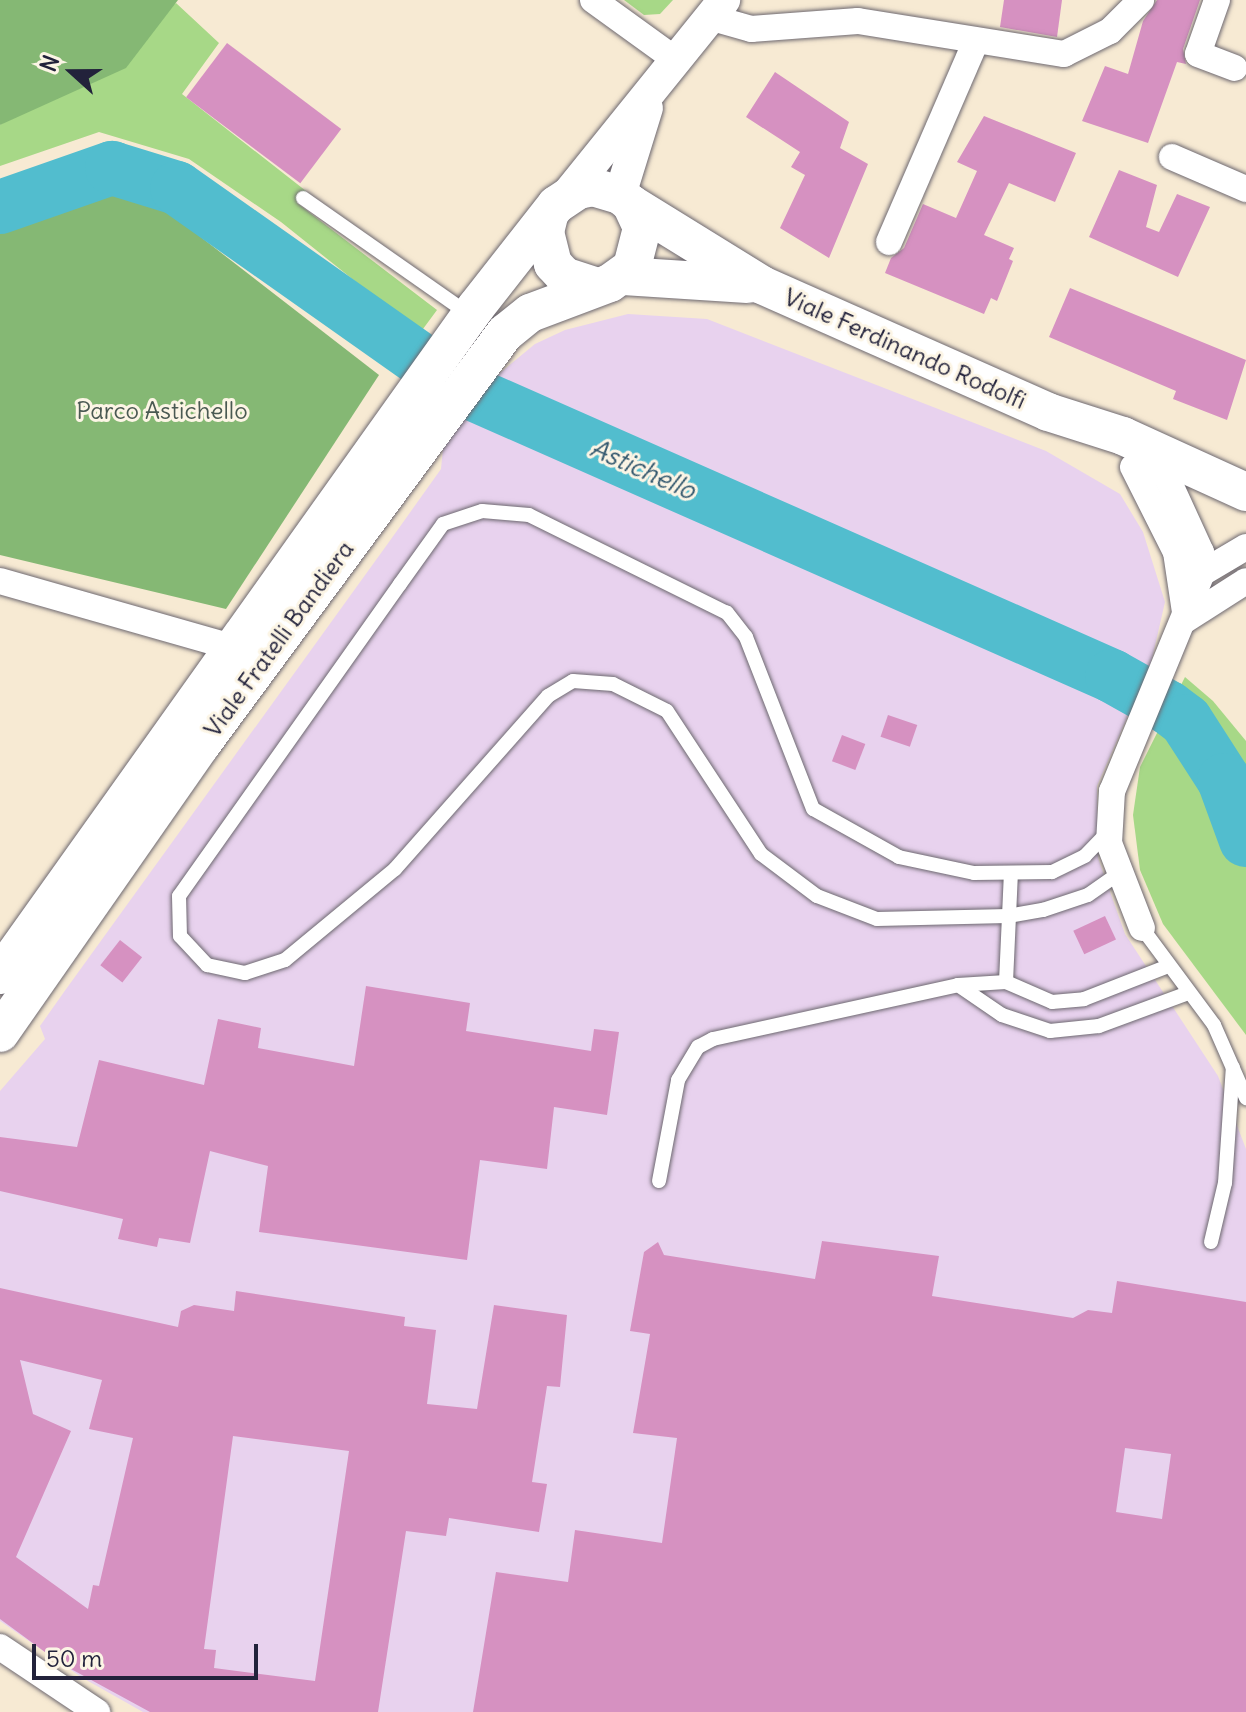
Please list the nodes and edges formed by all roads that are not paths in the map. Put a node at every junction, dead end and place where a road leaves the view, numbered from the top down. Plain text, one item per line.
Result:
1 (593, 0) edge
2 (1141, 0) edge
3 (1217, 0) edge
4 (717, 9) edge
5 (976, 41) junction
6 (676, 60) junction
7 (1234, 68) dead end
8 (653, 89) junction
9 (1172, 157) dead end
10 (1246, 189) edge
11 (303, 198) dead end
12 (625, 199) junction
13 (557, 206) junction
14 (889, 242) dead end
15 (609, 281) junction
16 (762, 285) junction
17 (468, 339) junction
18 (422, 412) junction
19 (1128, 452) junction
20 (1168, 481) junction
21 (1245, 495) edge
22 (1246, 547) edge
23 (1202, 573) junction
24 (0, 581) edge
25 (1246, 581) edge
26 (1185, 620) junction
27 (231, 647) junction
28 (1109, 830) junction
29 (1011, 873) junction
30 (1118, 874) junction
31 (1008, 916) junction
32 (1142, 928) joint
33 (1168, 966) junction
34 (0, 975) edge
35 (1006, 982) junction
36 (958, 985) junction
37 (1188, 993) junction
38 (0, 1033) edge
39 (1233, 1066) junction
40 (1246, 1098) edge
41 (659, 1181) dead end
42 (1211, 1242) dead end
43 (0, 1647) edge
44 (97, 1712) edge

1 - 6 street
2 - 5 street
3 - 7 street
4 - 5 street
4 - 6 street, Viale Fratelli Bandiera
5 - 14 street
6 - 8 street, Viale Fratelli Bandiera
8 - 12 street, Viale Fratelli Bandiera
8 - 13 street, Viale Fratelli Bandiera
9 - 10 street
11 - 17 lane
12 - 13 main road
12 - 15 main road
12 - 16 main road, Viale Ferdinando Rodolfi
13 - 15 main road
13 - 17 main road, Viale Fratelli Bandiera
15 - 16 main road, Viale Ferdinando Rodolfi
15 - 17 main road, Viale Fratelli Bandiera
16 - 19 main road, Viale Ferdinando Rodolfi
17 - 18 main road, Viale Fratelli Bandiera
18 - 27 main road, Viale Fratelli Bandiera
18 - 38 main road, Viale Fratelli Bandiera
19 - 20 main road, Viale Ferdinando Rodolfi
19 - 21 main road, Viale Ferdinando Rodolfi
19 - 26 street
20 - 21 main road, Viale Ferdinando Rodolfi
20 - 23 street
22 - 23 street
23 - 26 street
24 - 27 street
25 - 26 street
26 - 28 street
27 - 34 main road, Viale Fratelli Bandiera
28 - 29 lane
28 - 30 street
29 - 31 lane
29 - 31 lane
30 - 31 lane
30 - 32 street
31 - 35 lane
32 - 33 lane
33 - 35 lane
33 - 37 lane
35 - 36 lane
36 - 37 lane
36 - 41 lane
37 - 39 lane
39 - 40 lane
39 - 42 lane
43 - 44 street

